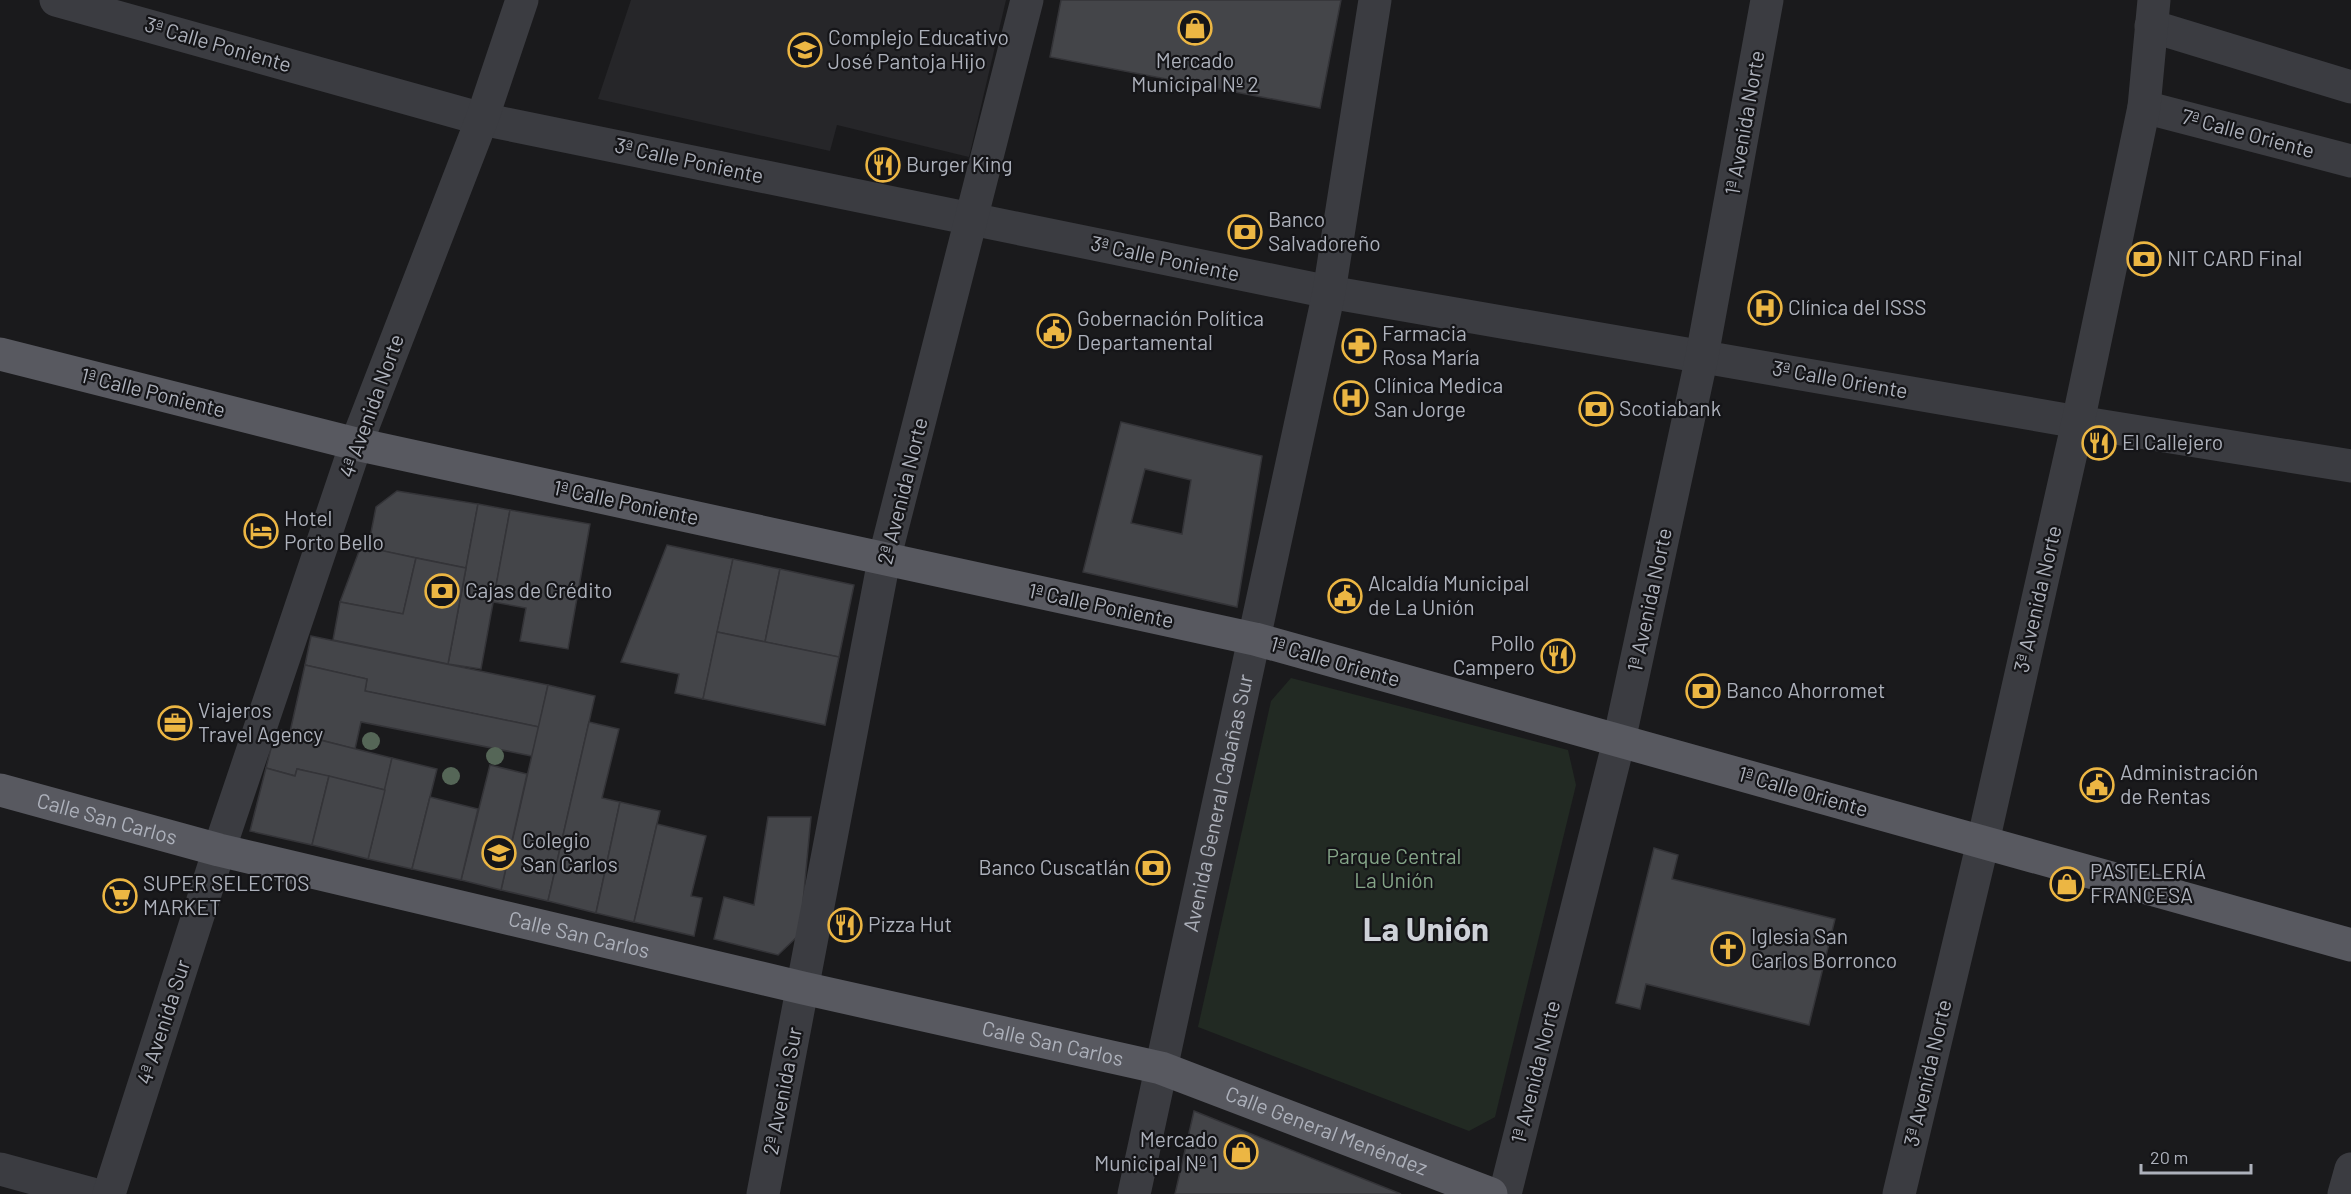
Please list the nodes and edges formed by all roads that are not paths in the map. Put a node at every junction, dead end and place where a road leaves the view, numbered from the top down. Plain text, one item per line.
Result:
1 (56, 0) edge
2 (522, 0) edge
3 (1027, 0) edge
4 (1375, 0) edge
5 (1767, 0) edge
6 (2152, 13) edge
7 (2351, 87) edge
8 (2144, 107) junction
9 (482, 119) junction
10 (2351, 161) edge
11 (972, 219) junction
12 (1329, 292) junction
13 (0, 354) edge
14 (1702, 356) junction
15 (2078, 422) junction
16 (356, 444) junction
17 (2351, 466) edge
18 (884, 560) junction
19 (1255, 639) junction
20 (1619, 741) junction
21 (0, 790) edge
22 (1983, 842) junction
23 (219, 850) junction
24 (2351, 945) edge
25 (803, 987) junction
26 (1161, 1068) junction
27 (0, 1168) edge
28 (2351, 1169) edge
29 (92, 1194) edge
30 (109, 1194) edge
31 (763, 1194) edge
32 (1134, 1194) edge
33 (1491, 1194) edge
34 (1505, 1194) edge
35 (1899, 1194) edge
36 (2344, 1194) edge

1 - 9 street, 3ª Calle Poniente
2 - 9 street, 4ª Avenida Norte
3 - 11 street, 2ª Avenida Norte
4 - 12 street, Avenida General Cabañas Sur
5 - 14 street, 1ª Avenida Norte
6 - 7 street
6 - 8 street, 3ª Avenida Norte
8 - 10 street, 7ª Calle Oriente
8 - 15 street, 3ª Avenida Norte
9 - 11 street, 3ª Calle Poniente
9 - 16 street, 4ª Avenida Norte
11 - 12 street, 3ª Calle Poniente
11 - 18 street, 2ª Avenida Norte
12 - 14 street, 3ª Calle Oriente
12 - 19 street, Avenida General Cabañas Sur
13 - 16 main road, 1ª Calle Poniente
14 - 15 street, 3ª Calle Oriente
14 - 20 street, 1ª Avenida Norte
15 - 17 street, 3ª Calle Oriente
15 - 22 street, 3ª Avenida Norte
16 - 18 main road, 1ª Calle Poniente
16 - 23 street, 4ª Avenida Norte
18 - 19 main road, 1ª Calle Poniente
18 - 25 street, 2ª Avenida Norte
19 - 20 main road, 1ª Calle Oriente
19 - 26 street, Avenida General Cabañas Sur
20 - 22 main road, 1ª Calle Oriente
20 - 34 street, 1ª Avenida Norte
21 - 23 main road, Calle San Carlos
22 - 24 main road, 1ª Calle Oriente
22 - 35 street, 3ª Avenida Norte
23 - 25 main road, Calle San Carlos
23 - 30 street, 4ª Avenida Sur
25 - 26 main road, Calle San Carlos
25 - 31 street, 2ª Avenida Sur
26 - 32 street, Avenida General Cabañas Sur
26 - 33 main road, Calle General Menéndez
27 - 29 street
28 - 36 street

